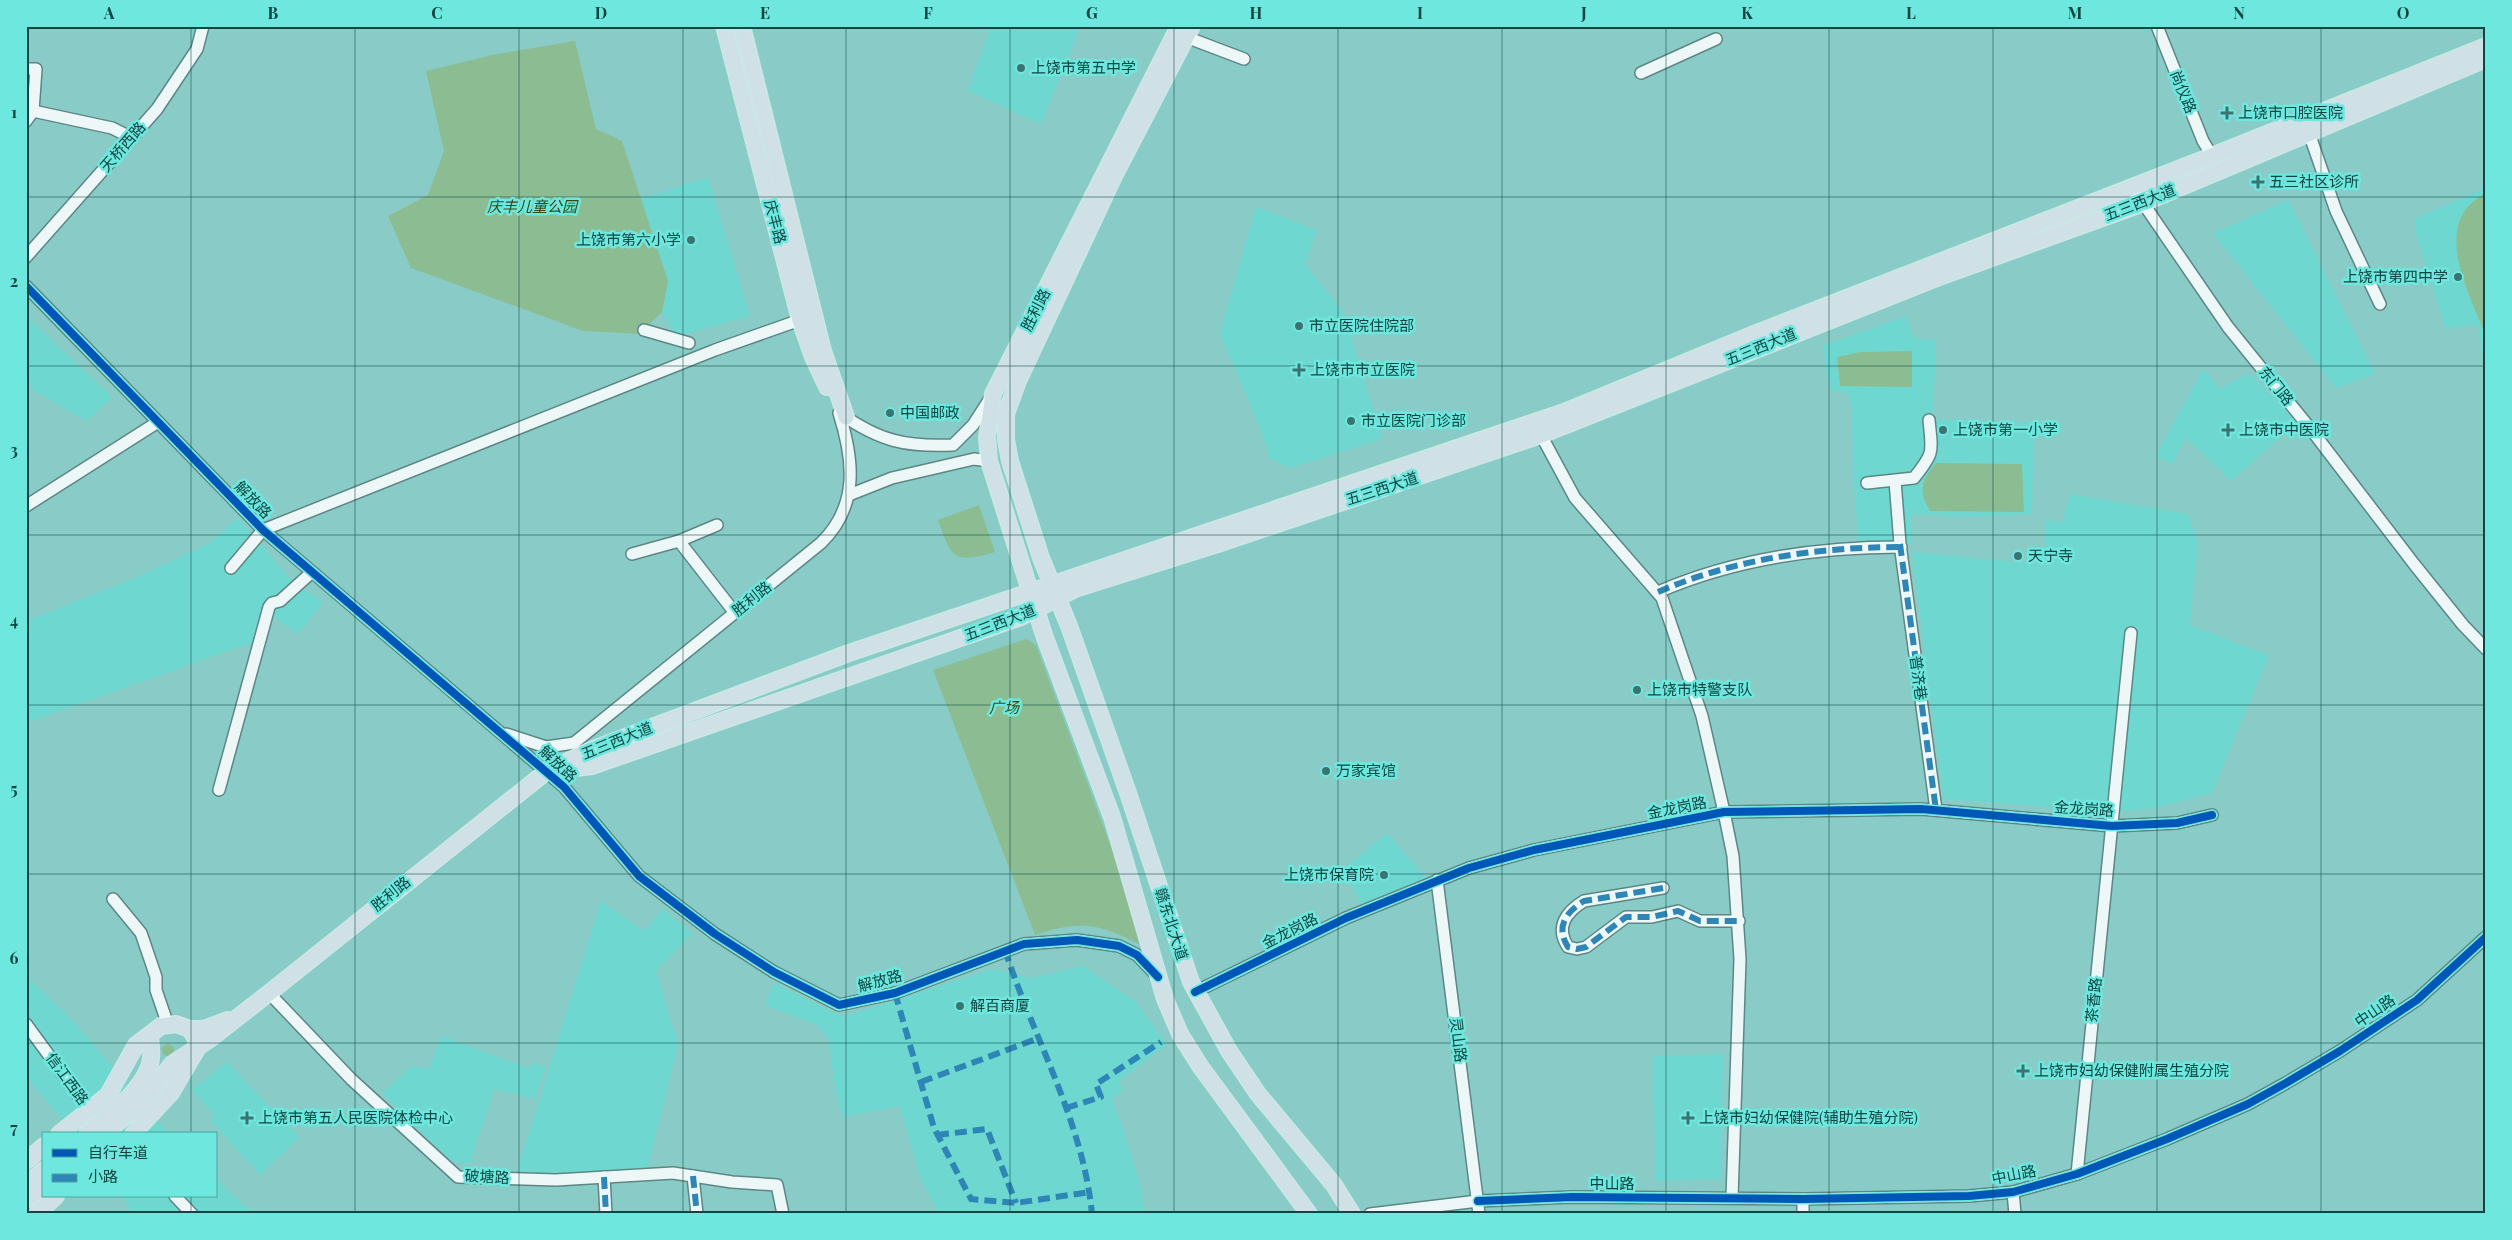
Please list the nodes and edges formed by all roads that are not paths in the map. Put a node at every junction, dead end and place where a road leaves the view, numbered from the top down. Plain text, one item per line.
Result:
1 (203, 26) edge
2 (724, 26) edge
3 (742, 26) edge
4 (2157, 26) edge
5 (1186, 30) edge
6 (1716, 39) dead end
7 (2486, 46) edge
8 (1244, 59) dead end
9 (2486, 59) edge
10 (26, 69) edge
11 (1641, 73) dead end
12 (33, 111) junction
13 (26, 121) edge
14 (2309, 133) junction
15 (132, 138) junction
16 (2212, 156) junction
17 (2132, 187) junction
18 (2141, 204) junction
19 (26, 257) edge
20 (26, 286) edge
21 (2380, 304) dead end
22 (800, 320) junction
23 (644, 330) dead end
24 (689, 344) dead end
25 (993, 394) junction
26 (842, 415) junction
27 (1929, 420) dead end
28 (158, 422) junction
29 (1541, 435) junction
30 (990, 462) junction
31 (1895, 481) junction
32 (1867, 483) dead end
33 (849, 495) junction
34 (26, 506) edge
35 (717, 525) dead end
36 (263, 530) junction
37 (679, 540) junction
38 (1901, 547) junction
39 (632, 554) dead end
40 (231, 568) dead end
41 (312, 572) junction
42 (1051, 584) junction
43 (1031, 590) junction
44 (1658, 592) junction
45 (1057, 599) junction
46 (1036, 609) junction
47 (735, 613) junction
48 (2131, 633) dead end
49 (2486, 649) edge
50 (500, 732) junction
51 (547, 771) junction
52 (219, 790) dead end
53 (1936, 810) junction
54 (1724, 812) junction
55 (2212, 815) dead end
56 (2112, 826) junction
57 (1437, 880) junction
58 (1663, 888) dead end
59 (113, 899) dead end
60 (1739, 921) junction
61 (2486, 937) edge
62 (1158, 977) junction
63 (1195, 992) junction
64 (269, 994) junction
65 (237, 1017) junction
66 (26, 1024) edge
67 (168, 1025) junction
68 (190, 1030) junction
69 (150, 1035) junction
70 (197, 1049) junction
71 (89, 1110) junction
72 (62, 1132) edge
73 (89, 1132) edge
74 (106, 1132) edge
75 (135, 1132) edge
76 (42, 1148) edge
77 (26, 1161) edge
78 (42, 1172) edge
79 (2077, 1174) junction
80 (694, 1176) junction
81 (604, 1177) junction
82 (26, 1185) edge
83 (42, 1187) edge
84 (2013, 1192) junction
85 (177, 1198) edge
86 (1732, 1198) junction
87 (1803, 1200) junction
88 (26, 1201) edge
89 (1478, 1201) junction
90 (47, 1204) edge
91 (1411, 1211) edge
92 (192, 1214) edge
93 (606, 1214) edge
94 (698, 1214) edge
95 (783, 1214) edge
96 (1309, 1214) edge
97 (1352, 1214) edge
98 (1370, 1214) edge
99 (1480, 1214) edge
100 (1803, 1214) edge
101 (2015, 1214) edge

1 - 15 street, 天桥西路
2 - 22 main road, 庆丰路
3 - 26 main road
4 - 16 street, 尚仪路
5 - 8 street
5 - 25 main road, 胜利路
5 - 42 main road, 胜利路
6 - 11 street
7 - 16 main road, 五三西大道
9 - 14 main road, 五三西大道
10 - 12 street
12 - 13 street
12 - 15 street
14 - 18 main road, 五三西大道
14 - 21 street
15 - 19 street, 天桥西路
16 - 17 main road, 五三西大道
17 - 18 street, 东门路
17 - 42 main road, 五三西大道
18 - 29 main road, 五三西大道
18 - 49 street, 东门路
20 - 28 street, 解放路
22 - 26 main road, 庆丰路
22 - 36 street
23 - 24 street
25 - 26 street
25 - 30 main road, 胜利路
26 - 33 street, 胜利路
27 - 31 street
28 - 34 street
28 - 36 street, 解放路
29 - 44 street, 金龙岗路
29 - 45 main road, 五三西大道
30 - 33 street
30 - 43 main road, 胜利路
31 - 32 street
31 - 38 street, 普济巷
33 - 47 street, 胜利路
35 - 37 street
36 - 40 street
36 - 41 street, 解放路
37 - 39 street
37 - 47 street
38 - 44 street
38 - 53 street, 普济巷
41 - 50 street, 解放路
41 - 52 street
42 - 43 main road, 五三西大道
42 - 45 main road, 胜利路
43 - 46 main road, 胜利路
43 - 51 main road, 五三西大道
44 - 54 street, 金龙岗路
45 - 46 main road, 五三西大道
45 - 63 main road, 赣东北大道
46 - 51 main road, 五三西大道
46 - 62 main road, 胜利路
47 - 50 street, 胜利路
48 - 56 street, 茶香路
50 - 51 street, 解放路
51 - 62 street, 解放路
51 - 64 main road, 胜利路
53 - 54 street, 金龙岗路
53 - 56 street, 金龙岗路
54 - 57 street, 金龙岗路
54 - 60 street, 金龙岗路
55 - 56 street, 金龙岗路
56 - 79 street, 茶香路
57 - 63 street, 金龙岗路
57 - 89 street, 灵山路
58 - 60 street
59 - 67 street
60 - 86 street, 金龙岗路
61 - 79 street, 中山路
62 - 96 main road, 胜利路
63 - 97 main road, 赣东北大道
64 - 65 main road, 胜利路
64 - 81 street, 破塘路
65 - 68 main road
65 - 70 main road
66 - 71 street, 信江西路
67 - 68 main road
67 - 69 main road
68 - 70 main road
69 - 71 main road
69 - 73 main road
70 - 74 main road
70 - 75 main road
71 - 72 main road
76 - 77 main road
78 - 82 main road
79 - 84 street, 中山路
80 - 81 street, 破塘路
80 - 94 street
80 - 95 street, 破塘路
81 - 93 street
83 - 88 main road
84 - 87 street, 中山路
84 - 101 street
85 - 92 street
86 - 87 street, 中山路
86 - 89 street, 中山路
87 - 100 street
88 - 90 main road
89 - 91 street, 中山路
89 - 99 street, 灵山路
91 - 98 street, 中山路

